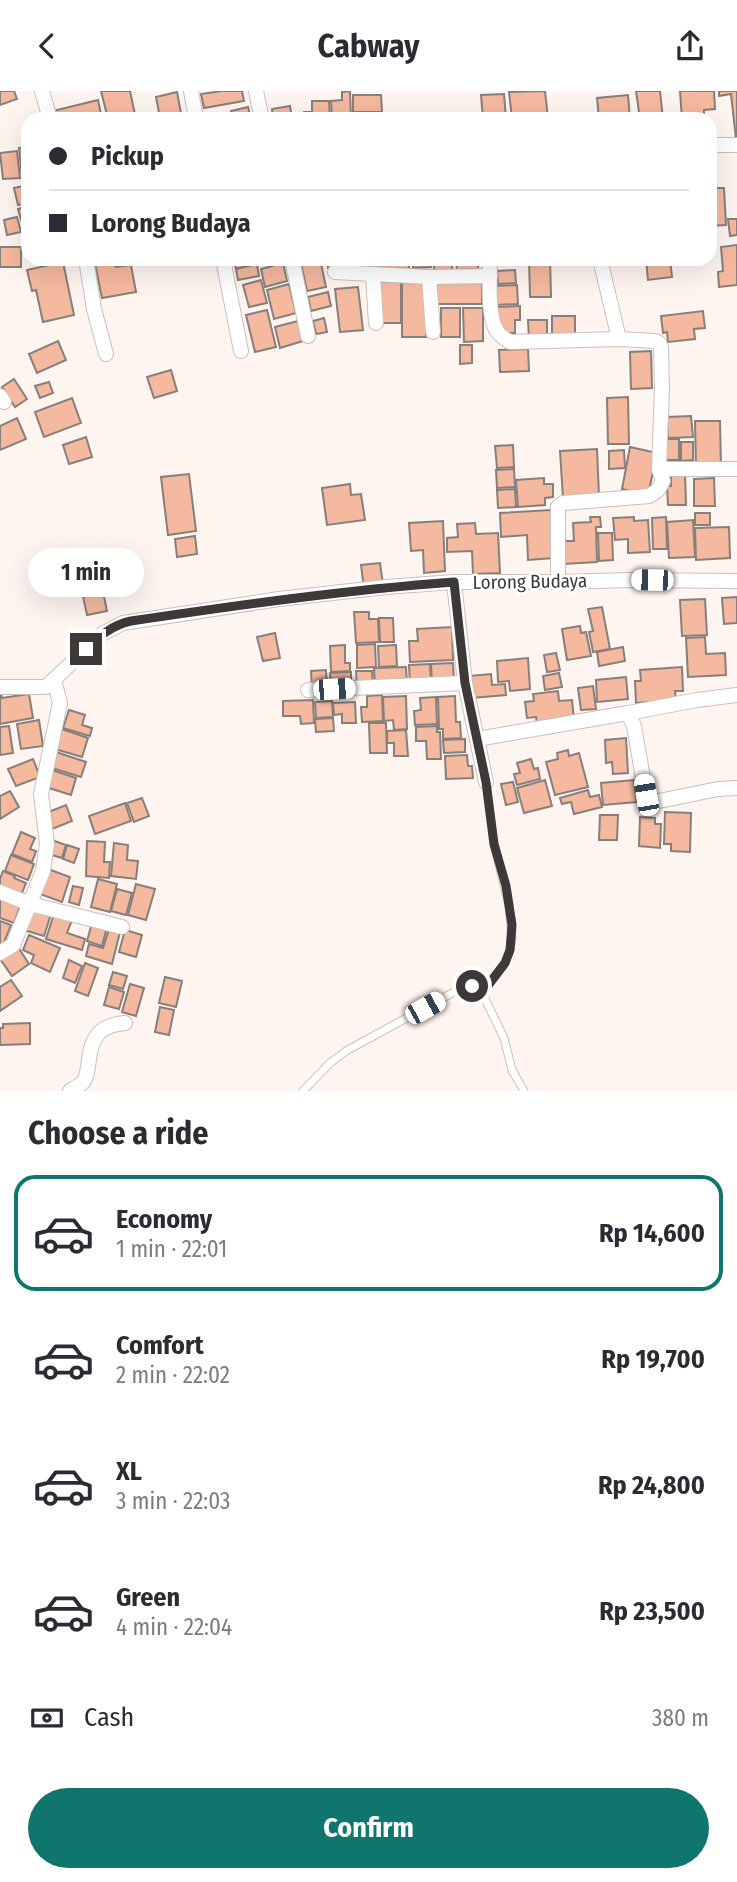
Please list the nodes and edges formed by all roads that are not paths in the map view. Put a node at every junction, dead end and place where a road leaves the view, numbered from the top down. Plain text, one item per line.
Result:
1 (42, 91) edge
2 (191, 91) edge
3 (256, 91) edge
4 (48, 112) edge
5 (195, 112) edge
6 (260, 112) edge
7 (717, 145) edge
8 (737, 145) edge
9 (87, 266) edge
10 (224, 266) edge
11 (293, 266) edge
12 (490, 266) edge
13 (602, 266) edge
14 (335, 272) dead end
15 (373, 274) junction
16 (490, 276) junction
17 (429, 277) junction
18 (376, 323) dead end
19 (433, 332) dead end
20 (308, 336) dead end
21 (619, 339) junction
22 (242, 351) dead end
23 (106, 354) dead end
24 (659, 469) junction
25 (737, 469) edge
26 (737, 581) edge
27 (454, 582) junction
28 (558, 582) junction
29 (54, 680) junction
30 (465, 683) junction
31 (0, 687) edge
32 (308, 690) dead end
33 (737, 695) edge
34 (628, 713) junction
35 (477, 739) junction
36 (486, 782) joint
37 (737, 788) edge
38 (0, 892) edge
39 (30, 904) junction
40 (122, 927) dead end
41 (0, 953) edge
42 (486, 988) junction
43 (125, 1023) dead end
44 (70, 1091) edge
45 (303, 1091) edge
46 (524, 1091) edge

1 - 4 street
2 - 5 street
3 - 6 street
7 - 8 street
9 - 23 street
10 - 22 street
11 - 20 street
12 - 16 street
13 - 21 street
14 - 15 street
15 - 17 street
15 - 18 street
16 - 17 street
16 - 21 street
17 - 19 street
21 - 24 street
24 - 25 street
24 - 28 street
26 - 28 street, Lorong Budaya
27 - 28 street, Lorong Budaya
27 - 29 street, Lorong Budaya
27 - 30 street
29 - 31 street
29 - 39 street
30 - 32 street
30 - 35 street
33 - 34 street
34 - 35 street
34 - 37 street
35 - 36 street
36 - 42 lane
38 - 39 street
39 - 40 street
39 - 41 street
42 - 45 lane
42 - 46 lane
43 - 44 street

